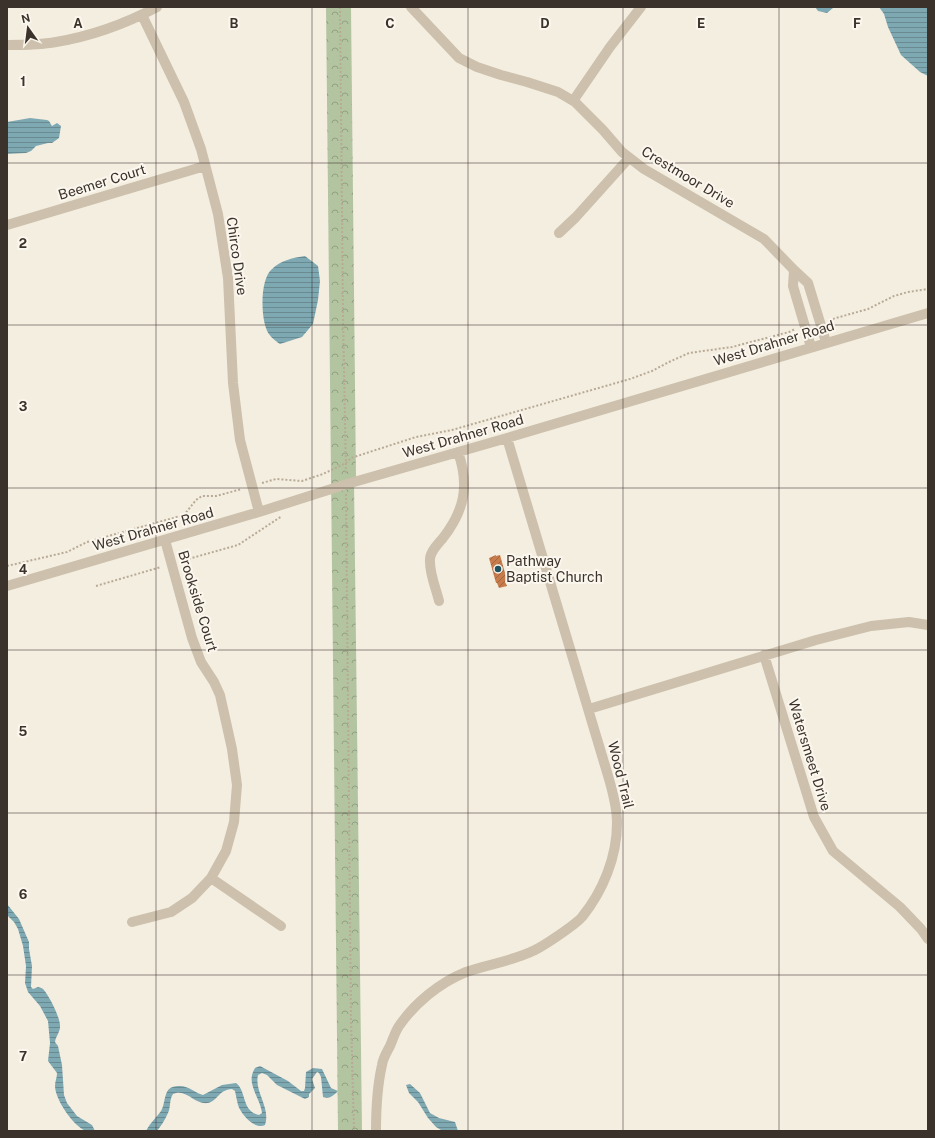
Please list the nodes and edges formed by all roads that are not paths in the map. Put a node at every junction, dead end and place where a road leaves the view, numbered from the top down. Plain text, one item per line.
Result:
1 (157, 7) edge
2 (411, 7) edge
3 (641, 7) edge
4 (142, 15) junction
5 (7, 45) edge
6 (573, 101) junction
7 (629, 158) junction
8 (205, 166) junction
9 (7, 226) edge
10 (559, 233) dead end
11 (794, 270) junction
12 (928, 313) edge
13 (826, 342) junction
14 (811, 347) junction
15 (507, 438) junction
16 (458, 452) junction
17 (259, 512) junction
18 (165, 540) junction
19 (7, 586) edge
20 (439, 601) dead end
21 (928, 625) edge
22 (764, 655) junction
23 (589, 709) junction
24 (211, 878) junction
25 (132, 922) dead end
26 (281, 926) dead end
27 (928, 939) edge
28 (376, 1131) edge

1 - 4 street
2 - 6 street, Crestmoor Drive
3 - 6 street
4 - 5 street
4 - 8 street, Chirco Drive
6 - 7 street, Crestmoor Drive
7 - 10 street
7 - 11 street, Crestmoor Drive
8 - 9 street, Beemer Court
8 - 17 street, Chirco Drive
11 - 13 street, Crestmoor Drive
11 - 14 street
12 - 13 street, West Drahner Road
13 - 14 street, West Drahner Road
14 - 15 street, West Drahner Road
15 - 16 street, West Drahner Road
15 - 23 street, Wood Trail
16 - 17 street, West Drahner Road
16 - 20 street
17 - 18 street, West Drahner Road
18 - 19 street, West Drahner Road
18 - 24 street, Brookside Court
21 - 22 street
22 - 23 street
22 - 27 street, Watersmeet Drive
23 - 28 street, Wood Trail
24 - 25 street, Brookside Court
24 - 26 street

